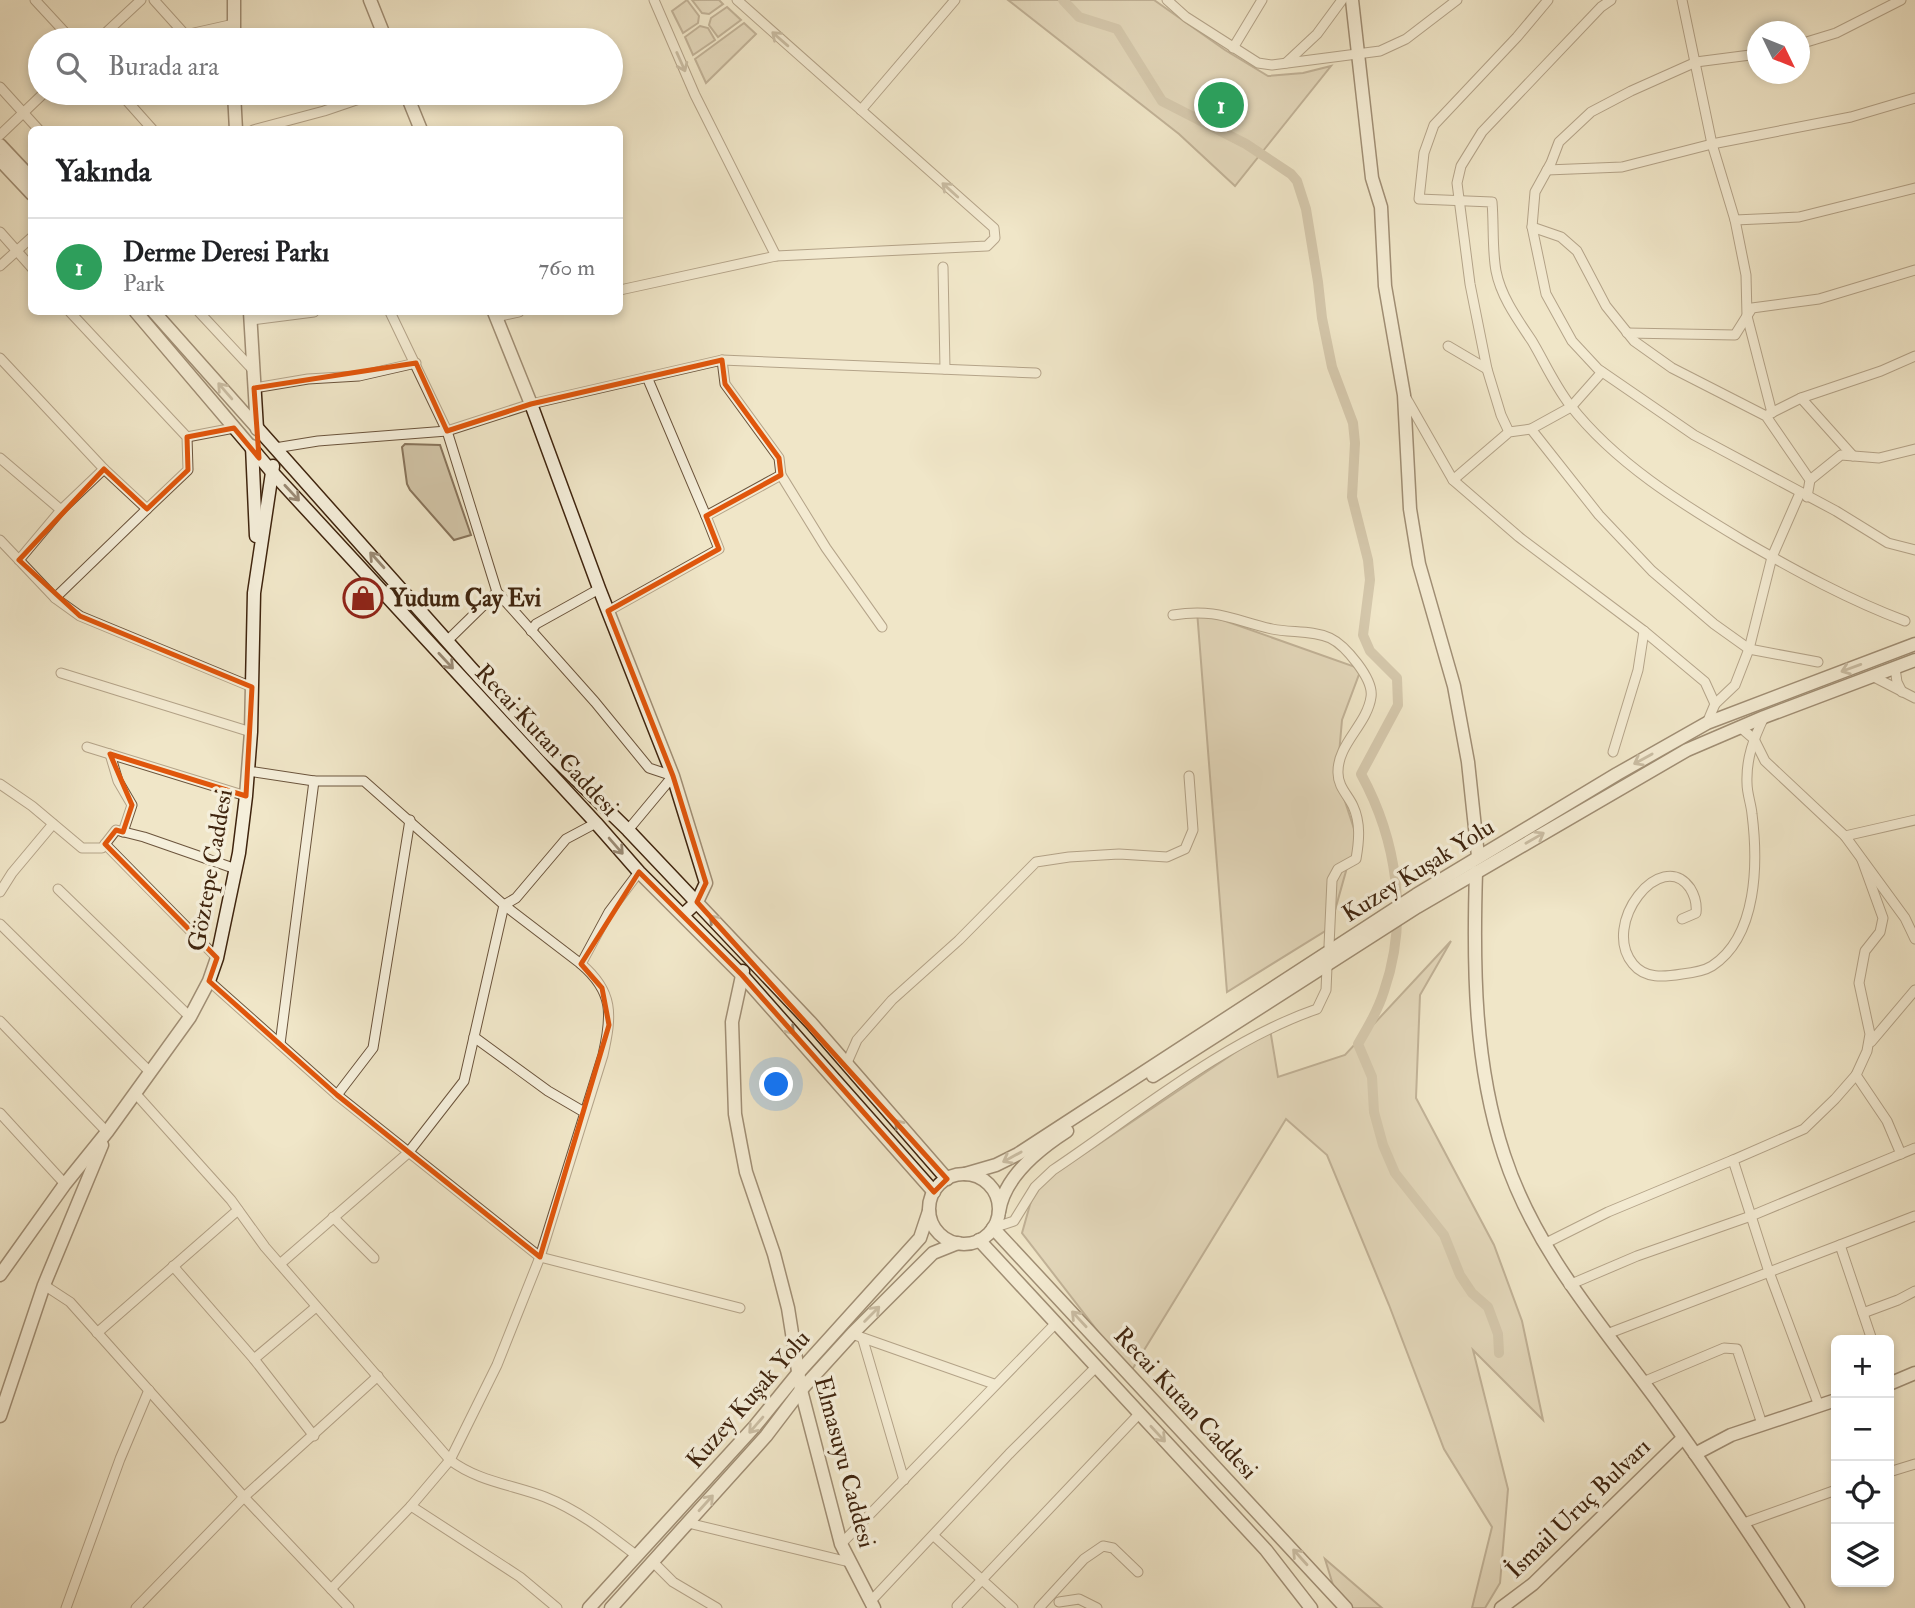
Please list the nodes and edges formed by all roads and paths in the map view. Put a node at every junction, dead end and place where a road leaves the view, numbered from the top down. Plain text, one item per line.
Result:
1 (34, 0) edge
2 (141, 0) edge
3 (154, 0) edge
4 (234, 0) edge
5 (370, 0) edge
6 (654, 0) edge
7 (737, 0) edge
8 (955, 0) edge
9 (1167, 0) edge
10 (1262, 0) edge
11 (1342, 0) edge
12 (1352, 0) edge
13 (1457, 0) edge
14 (1548, 0) edge
15 (1611, 0) edge
16 (1682, 0) edge
17 (1901, 0) edge
18 (1599, 4) edge
19 (234, 24) junction
20 (61, 28) edge
21 (111, 28) edge
22 (179, 28) edge
23 (221, 28) edge
24 (234, 28) edge
25 (381, 28) edge
26 (1810, 41) edge
27 (1234, 48) junction
28 (1360, 54) junction
29 (1747, 55) edge
30 (1696, 62) junction
31 (1286, 63) junction
32 (0, 87) edge
33 (1915, 98) edge
34 (31, 105) edge
35 (131, 105) edge
36 (235, 105) edge
37 (342, 105) edge
38 (410, 105) edge
39 (861, 110) junction
40 (24, 112) junction
41 (36, 126) edge
42 (149, 126) edge
43 (236, 126) edge
44 (268, 126) edge
45 (419, 126) edge
46 (0, 135) edge
47 (1712, 144) junction
48 (0, 145) edge
49 (0, 160) edge
50 (1547, 170) junction
51 (28, 175) edge
52 (1915, 188) edge
53 (28, 190) edge
54 (1461, 202) junction
55 (1735, 220) junction
56 (1532, 227) junction
57 (0, 232) edge
58 (28, 240) edge
59 (16, 250) junction
60 (776, 256) junction
61 (28, 264) edge
62 (0, 266) edge
63 (943, 267) dead end
64 (1915, 270) edge
65 (623, 289) edge
66 (74, 315) edge
67 (139, 315) edge
68 (157, 315) edge
69 (202, 315) edge
70 (392, 315) edge
71 (495, 315) edge
72 (250, 316) edge
73 (1747, 316) junction
74 (1627, 333) junction
75 (1641, 333) junction
76 (1448, 346) dead end
77 (1645, 349) junction
78 (1915, 356) edge
79 (0, 358) edge
80 (722, 360) junction
81 (416, 363) junction
82 (945, 369) junction
83 (1486, 369) junction
84 (253, 370) junction
85 (1602, 372) junction
86 (1036, 373) dead end
87 (647, 377) junction
88 (254, 388) junction
89 (1404, 395) junction
90 (1801, 398) junction
91 (531, 404) junction
92 (1571, 407) junction
93 (1769, 414) junction
94 (234, 428) junction
95 (257, 428) junction
96 (1531, 429) junction
97 (447, 431) junction
98 (1509, 432) junction
99 (187, 437) junction
100 (275, 448) junction
101 (252, 449) junction
102 (1915, 449) edge
103 (1853, 456) junction
104 (0, 458) edge
105 (104, 469) junction
106 (272, 472) junction
107 (781, 475) junction
108 (1453, 480) junction
109 (1810, 480) junction
110 (1803, 495) junction
111 (147, 509) junction
112 (61, 510) junction
113 (706, 516) junction
114 (0, 540) edge
115 (1915, 550) edge
116 (1772, 558) junction
117 (19, 560) junction
118 (599, 589) junction
119 (497, 592) junction
120 (254, 593) junction
121 (55, 598) junction
122 (608, 611) junction
123 (1174, 615) dead end
124 (1905, 621) dead end
125 (883, 627) dead end
126 (531, 631) junction
127 (1644, 631) junction
128 (447, 641) junction
129 (1915, 644) edge
130 (1749, 649) junction
131 (1915, 660) edge
132 (1818, 662) dead end
133 (1895, 668) junction
134 (61, 673) dead end
135 (1872, 676) junction
136 (252, 687) junction
137 (1902, 692) junction
138 (1915, 698) edge
139 (1715, 704) junction
140 (1765, 717) junction
141 (1707, 723) junction
142 (1740, 727) junction
143 (251, 732) junction
144 (1754, 739) junction
145 (87, 747) dead end
146 (1614, 751) dead end
147 (110, 754) junction
148 (248, 771) junction
149 (674, 776) junction
150 (1189, 776) dead end
151 (314, 781) junction
152 (0, 784) edge
153 (246, 796) junction
154 (410, 820) junction
155 (1915, 820) edge
156 (596, 823) junction
157 (53, 824) junction
158 (628, 830) junction
159 (123, 832) junction
160 (1845, 836) junction
161 (105, 844) junction
162 (1478, 856) junction
163 (1862, 860) junction
164 (236, 869) junction
165 (639, 872) junction
166 (1476, 872) junction
167 (58, 889) dead end
168 (0, 892) edge
169 (1417, 901) junction
170 (697, 902) junction
171 (504, 905) junction
172 (1915, 914) edge
173 (684, 915) junction
174 (1905, 918) junction
175 (1682, 919) dead end
176 (0, 924) edge
177 (1378, 926) junction
178 (1915, 939) edge
179 (1329, 946) dead end
180 (745, 953) junction
181 (217, 958) junction
182 (581, 964) junction
183 (1327, 967) dead end
184 (742, 975) junction
185 (209, 981) junction
186 (1915, 990) edge
187 (190, 1017) junction
188 (0, 1021) edge
189 (474, 1037) junction
190 (280, 1044) junction
191 (1869, 1044) junction
192 (846, 1065) junction
193 (150, 1072) junction
194 (1856, 1075) junction
195 (135, 1093) junction
196 (337, 1095) junction
197 (584, 1112) junction
198 (0, 1113) edge
199 (107, 1132) junction
200 (1915, 1148) edge
201 (408, 1153) junction
202 (1901, 1154) junction
203 (1733, 1160) junction
204 (965, 1174) junction
205 (947, 1179) junction
206 (65, 1184) junction
207 (934, 1192) junction
208 (238, 1210) junction
209 (929, 1211) junction
210 (999, 1212) junction
211 (1751, 1216) junction
212 (1915, 1216) edge
213 (333, 1217) junction
214 (993, 1228) junction
215 (979, 1240) junction
216 (958, 1244) junction
217 (1544, 1244) junction
218 (1840, 1245) junction
219 (540, 1257) junction
220 (374, 1258) dead end
221 (279, 1264) junction
222 (173, 1266) junction
223 (1769, 1272) junction
224 (0, 1275) edge
225 (44, 1285) junction
226 (1569, 1285) junction
227 (1915, 1291) edge
228 (316, 1307) junction
229 (740, 1308) dead end
230 (1863, 1313) junction
231 (1056, 1322) junction
232 (97, 1333) junction
233 (1607, 1335) junction
234 (1870, 1335) edge
235 (858, 1337) junction
236 (254, 1359) junction
237 (1096, 1367) junction
238 (799, 1372) junction
239 (1915, 1373) edge
240 (378, 1376) junction
241 (1643, 1382) junction
242 (1894, 1382) edge
243 (994, 1384) junction
244 (149, 1390) junction
245 (801, 1390) junction
246 (1831, 1402) edge
247 (1819, 1406) junction
248 (1139, 1414) junction
249 (0, 1416) edge
250 (1762, 1424) junction
251 (314, 1436) junction
252 (1683, 1438) junction
253 (1695, 1454) junction
254 (450, 1460) junction
255 (1915, 1464) edge
256 (1894, 1470) edge
257 (904, 1479) junction
258 (1831, 1492) edge
259 (244, 1497) junction
260 (411, 1506) junction
261 (688, 1523) junction
262 (1744, 1523) junction
263 (934, 1536) junction
264 (842, 1544) junction
265 (637, 1556) junction
266 (653, 1562) junction
267 (849, 1562) junction
268 (1138, 1572) dead end
269 (982, 1578) junction
270 (331, 1589) junction
271 (1058, 1601) edge
272 (872, 1605) edge
273 (957, 1606) dead end
274 (66, 1608) edge
275 (136, 1608) edge
276 (349, 1608) edge
277 (557, 1608) edge
278 (589, 1608) edge
279 (611, 1608) edge
280 (717, 1608) edge
281 (1013, 1608) edge
282 (1040, 1608) edge
283 (1097, 1608) edge
284 (1311, 1608) edge
285 (1346, 1608) edge
286 (1501, 1608) edge
287 (1798, 1608) edge

1 - 20 street
2 - 21 street
3 - 22 street
4 - 19 main road
5 - 25 main road
6 -> 60 street
39 -> 7 street
8 - 39 street
9 - 27 street
10 - 27 street
11 - 31 street
12 - 28 main road
13 - 28 street
14 - 54 street
15 - 18 street
16 - 30 street
17 - 26 street
18 - 54 street
19 - 23 street
19 - 24 main road
27 - 31 street
28 - 31 street
28 - 89 main road
29 - 30 street
30 - 47 street
30 - 50 street
32 - 40 street
33 - 47 street
34 - 40 street
35 - 42 street
36 - 43 main road
37 - 44 street
38 - 45 main road
60 -> 39 street
40 - 41 street
40 - 46 street
47 - 50 street
47 - 55 street
48 - 51 main road
49 - 53 main road
50 - 56 street
52 - 55 street
54 - 83 street
54 - 92 street
55 - 73 street
56 - 74 street
56 - 85 street
57 - 59 street
58 - 59 street
59 - 61 street
59 - 62 street
60 - 65 street
63 - 82 street
64 - 73 street
66 - 99 street
67 - 94 main road, Recai Kutan Caddesi
95 -> 68 main road, Recai Kutan Caddesi
69 - 84 street
70 - 81 street
71 - 91 main road
72 - 84 main road
73 - 75 street
73 - 93 street
74 - 75 street
74 - 77 street
75 - 77 street
76 - 83 street
77 - 93 street
78 - 90 street
79 - 105 street
80 - 82 street
80 - 87 street
80 - 107 street
81 - 88 street
81 - 97 street
82 - 86 street
83 - 98 street
84 - 88 main road
85 - 92 street
85 - 110 street
87 - 91 street
87 - 113 street
88 - 95 main road
89 - 108 street
89 - 162 main road
90 - 93 street
90 - 103 street
91 - 97 street
91 - 118 main road
92 - 96 street
92 - 116 street
93 - 109 street
94 - 99 street
94 - 101 main road, Recai Kutan Caddesi
95 - 100 main road, Recai Kutan Caddesi
95 - 101 main road
96 - 98 street
96 - 130 street
97 - 100 street
97 - 119 street
98 - 108 street
99 - 111 street
100 - 106 main road, Göztepe Caddesi
128 -> 100 main road, Recai Kutan Caddesi
101 - 106 main road, Recai Kutan Caddesi
101 - 120 main road
102 - 103 street
103 - 109 street
104 - 112 street
105 - 111 street
105 - 112 street
106 - 120 main road, Göztepe Caddesi
106 -> 156 main road, Recai Kutan Caddesi
107 - 113 street
107 - 125 street
108 - 127 street
109 - 110 street
110 - 115 street
110 - 116 street
111 - 121 street
112 - 117 street
113 - 122 street
114 - 117 street
116 - 124 street
116 - 130 street
117 - 121 street
118 - 122 main road
118 - 126 street
119 - 126 street
119 - 128 street
120 - 136 main road, Göztepe Caddesi
121 - 136 street
122 - 149 main road
123 - 179 street
126 - 149 street
127 - 139 street
127 - 146 street
128 - 158 main road, Recai Kutan Caddesi
129 -> 141 main road, Kuzey Kuşak Yolu
130 - 132 street
130 - 139 street
131 - 133 main road, Kuzey Kuşak Yolu
133 - 135 main road, Kuzey Kuşak Yolu
133 - 137 street
134 - 143 street
135 - 137 street
135 - 140 main road, Kuzey Kuşak Yolu
136 - 143 main road, Göztepe Caddesi
137 - 138 street
139 - 141 street
140 - 142 main road, Kuzey Kuşak Yolu
140 - 144 street
141 -> 162 main road, Kuzey Kuşak Yolu
142 - 144 street
166 -> 142 main road, Kuzey Kuşak Yolu
143 - 148 main road, Göztepe Caddesi
144 - 160 street
144 - 175 street
145 - 147 street
147 - 153 street
147 - 159 street
148 - 151 street
148 - 153 main road, Göztepe Caddesi
149 - 158 street
149 - 170 main road
150 - 192 street
151 - 154 street
151 - 190 street
152 - 157 street
153 - 164 main road, Göztepe Caddesi
154 - 171 street
154 - 196 street
155 - 160 street
156 -> 165 main road, Recai Kutan Caddesi
156 - 171 street
157 - 161 street
157 - 168 street
158 - 170 main road, Recai Kutan Caddesi
159 - 161 street
159 - 164 street
160 - 163 street
161 - 181 street
162 - 169 main road, Kuzey Kuşak Yolu
163 - 174 street
163 - 191 street
164 - 181 main road, Göztepe Caddesi
165 - 173 main road, Recai Kutan Caddesi
165 - 182 street
166 - 169 main road, Kuzey Kuşak Yolu
166 - 217 main road
167 - 187 street
169 - 177 main road, Kuzey Kuşak Yolu
170 - 173 main road
180 -> 170 main road, Recai Kutan Caddesi
171 - 182 street
171 - 189 street
172 - 174 street
173 - 184 main road, Recai Kutan Caddesi
174 - 178 street
176 - 193 street
177 -> 204 main road, Kuzey Kuşak Yolu
177 - 210 main road, Kuzey Kuşak Yolu
180 - 184 main road, Elmasuyu Caddesi
180 - 192 main road, Recai Kutan Caddesi
181 - 185 main road, Göztepe Caddesi
182 - 197 street
183 - 214 street
184 -> 207 main road, Recai Kutan Caddesi
184 - 238 main road, Elmasuyu Caddesi
185 - 187 main road, Göztepe Caddesi
185 - 190 street
186 - 191 street
187 - 193 main road, Göztepe Caddesi
188 - 199 street
189 - 197 street
189 - 201 street
190 - 196 street
191 - 194 street
205 -> 192 main road, Recai Kutan Caddesi
193 - 195 main road, Göztepe Caddesi
194 - 202 street
194 - 203 street
195 - 199 main road, Göztepe Caddesi
195 - 208 street
196 - 201 street
197 - 219 street
198 - 206 street
199 - 206 main road, Göztepe Caddesi
199 - 225 main road
200 - 202 street
201 - 213 street
201 - 219 street
202 - 211 street
203 - 211 street
203 - 217 street
204 - 205 main road
204 - 210 main road
205 - 207 main road
206 - 224 main road, Göztepe Caddesi
207 - 209 main road
208 - 221 street
208 - 222 street
209 - 216 main road
209 - 238 main road, Kuzey Kuşak Yolu
210 - 214 main road
211 - 223 street
211 - 226 street
212 - 218 street
213 - 220 street
213 - 221 street
214 - 215 main road
285 -> 214 main road, Recai Kutan Caddesi
215 - 216 main road
215 - 231 main road, Recai Kutan Caddesi
235 -> 216 main road, Kuzey Kuşak Yolu
217 - 226 main road
218 - 223 street
218 - 230 street
219 - 229 street
219 - 254 street
221 - 228 street
222 - 232 street
222 - 236 street
223 - 233 street
223 - 247 street
225 - 232 street
225 - 249 main road
226 - 233 main road
227 - 230 street
228 - 236 street
228 - 240 street
230 - 234 street
231 - 237 main road, Recai Kutan Caddesi
231 - 243 street
232 - 244 street
233 - 241 main road
235 - 243 street
235 - 245 main road, Kuzey Kuşak Yolu
235 - 257 street
236 - 251 street
237 - 248 main road, Recai Kutan Caddesi
237 - 263 street
238 - 245 main road, Elmasuyu Caddesi
238 -> 265 main road, Kuzey Kuşak Yolu
239 - 242 main road
240 - 251 street
240 - 254 street
241 - 250 street
241 - 252 main road
243 - 257 street
244 - 259 street
244 - 274 street
261 -> 245 main road, Kuzey Kuşak Yolu
245 - 264 main road, Elmasuyu Caddesi
246 - 247 main road
247 - 250 main road
248 - 269 street
248 -> 284 main road, Recai Kutan Caddesi
250 - 253 main road
251 - 259 street
252 - 253 main road
252 - 286 main road, İsmail Uruç Bulvarı
253 - 262 main road
254 - 260 street
254 - 265 street
255 - 256 street
257 - 264 street
258 - 262 street
259 - 270 street
259 - 275 street
260 - 270 street
260 - 277 street
261 - 266 main road, Kuzey Kuşak Yolu
261 - 267 street
262 - 287 main road
263 - 269 street
263 - 272 street
264 - 267 main road, Elmasuyu Caddesi
265 - 278 main road, Kuzey Kuşak Yolu
266 - 279 main road, Kuzey Kuşak Yolu
266 - 280 street
267 - 272 main road, Elmasuyu Caddesi
268 - 271 street
269 - 273 street
269 - 281 street
270 - 276 street
271 - 282 street
271 - 283 street

